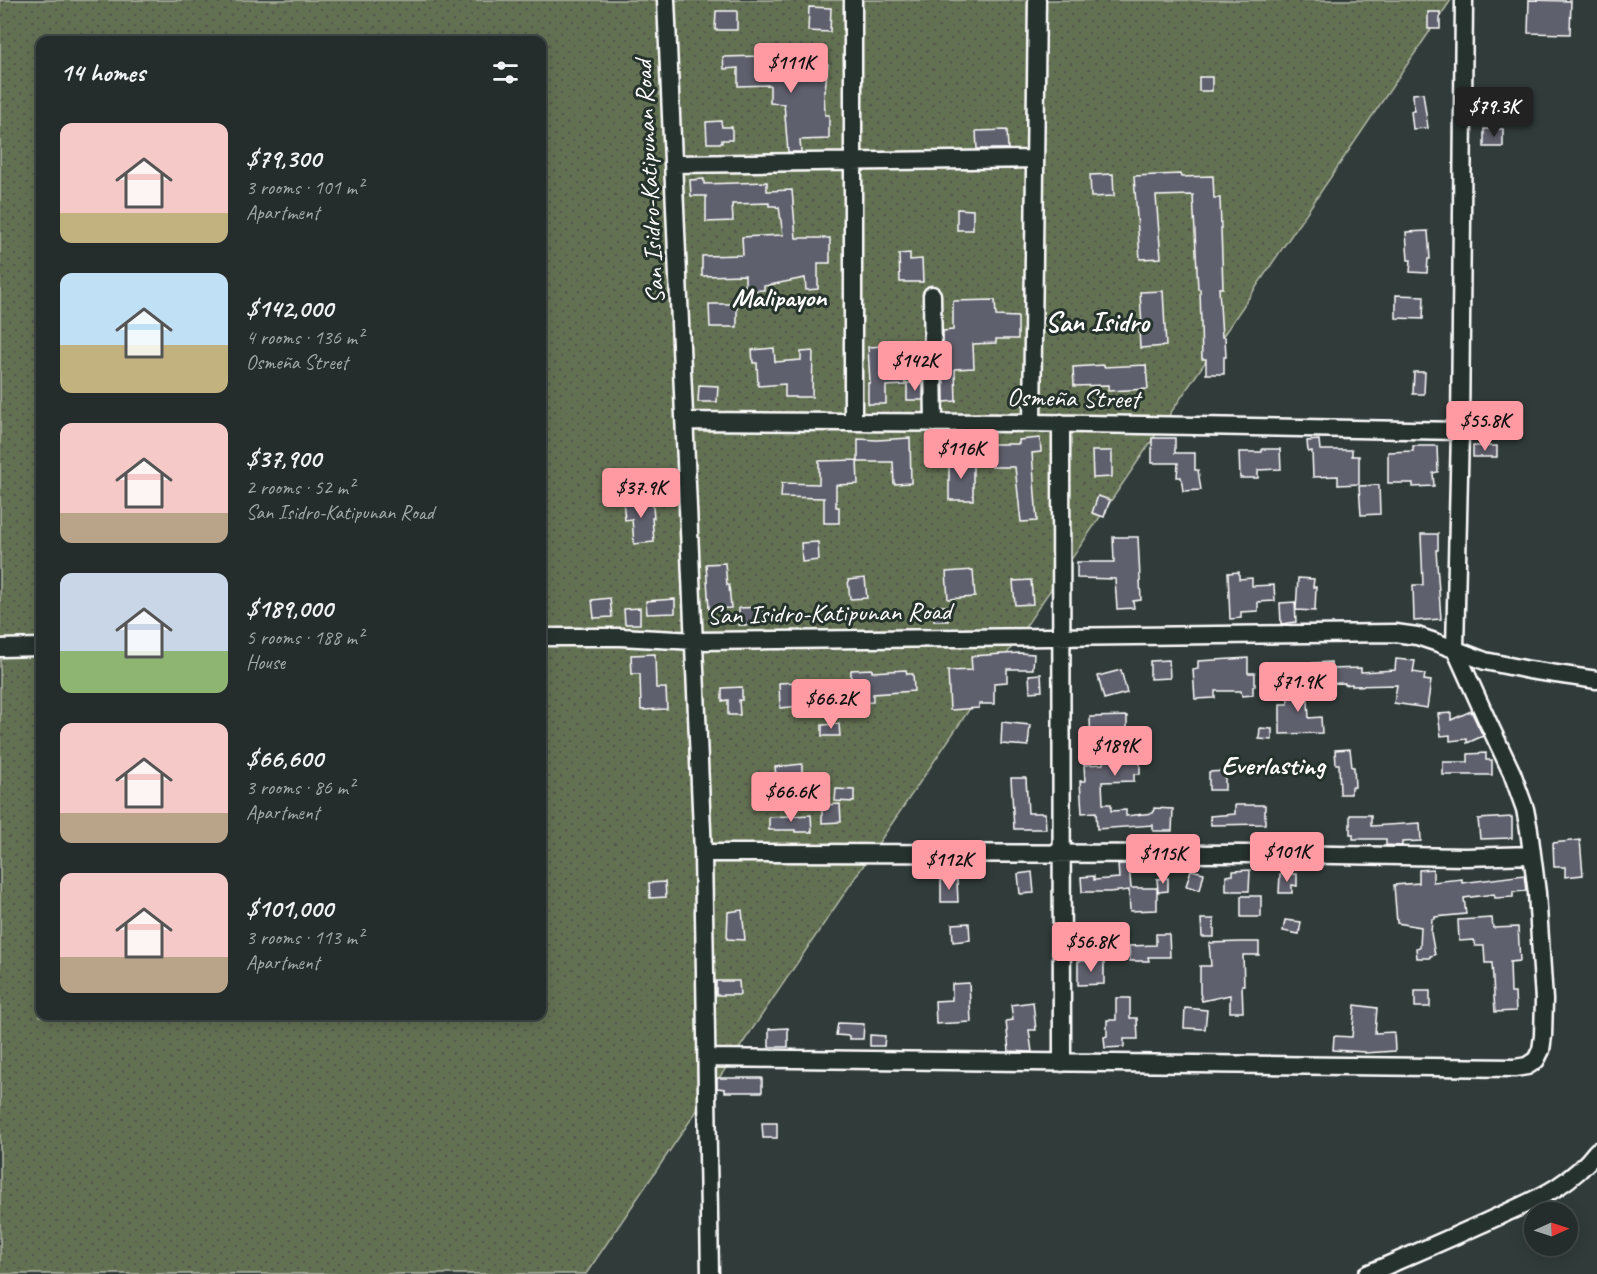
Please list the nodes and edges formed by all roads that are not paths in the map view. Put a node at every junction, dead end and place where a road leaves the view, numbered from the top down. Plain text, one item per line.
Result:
1 (666, 0) edge
2 (853, 0) edge
3 (1036, 0) edge
4 (1464, 0) edge
5 (1034, 159) junction
6 (853, 161) junction
7 (673, 164) junction
8 (932, 295) dead end
9 (685, 421) junction
10 (853, 422) junction
11 (934, 423) junction
12 (1032, 423) junction
13 (1061, 423) junction
14 (1460, 431) junction
15 (1061, 636) junction
16 (546, 637) edge
17 (695, 641) junction
18 (36, 647) edge
19 (0, 648) edge
20 (1455, 649) junction
21 (1597, 680) edge
22 (703, 853) junction
23 (1062, 854) junction
24 (1532, 855) junction
25 (708, 1058) junction
26 (1062, 1063) junction
27 (1597, 1151) edge
28 (710, 1274) edge
29 (1367, 1274) edge

1 - 7 street, San Isidro-Katipunan Road
2 - 6 street
3 - 5 street
4 - 14 street
5 - 6 street
5 - 12 street
6 - 7 street
6 - 10 street
7 - 9 street, San Isidro-Katipunan Road
8 - 11 street
9 - 10 street, Osmeña Street
9 - 17 street, San Isidro-Katipunan Road
10 - 11 street, Osmeña Street
11 - 12 street, Osmeña Street
12 - 13 street, Osmeña Street
13 - 14 street, Osmeña Street
13 - 15 street
14 - 20 street
15 - 17 street, San Isidro-Katipunan Road
15 - 20 street, San Isidro-Katipunan Road
15 - 23 street
16 - 17 street
17 - 22 street
18 - 19 street
20 - 21 street, San Isidro-Katipunan Road
20 - 24 street
22 - 23 street
22 - 25 street
23 - 24 street
23 - 26 street
24 - 26 street
25 - 26 street
25 - 28 street
27 - 29 street

